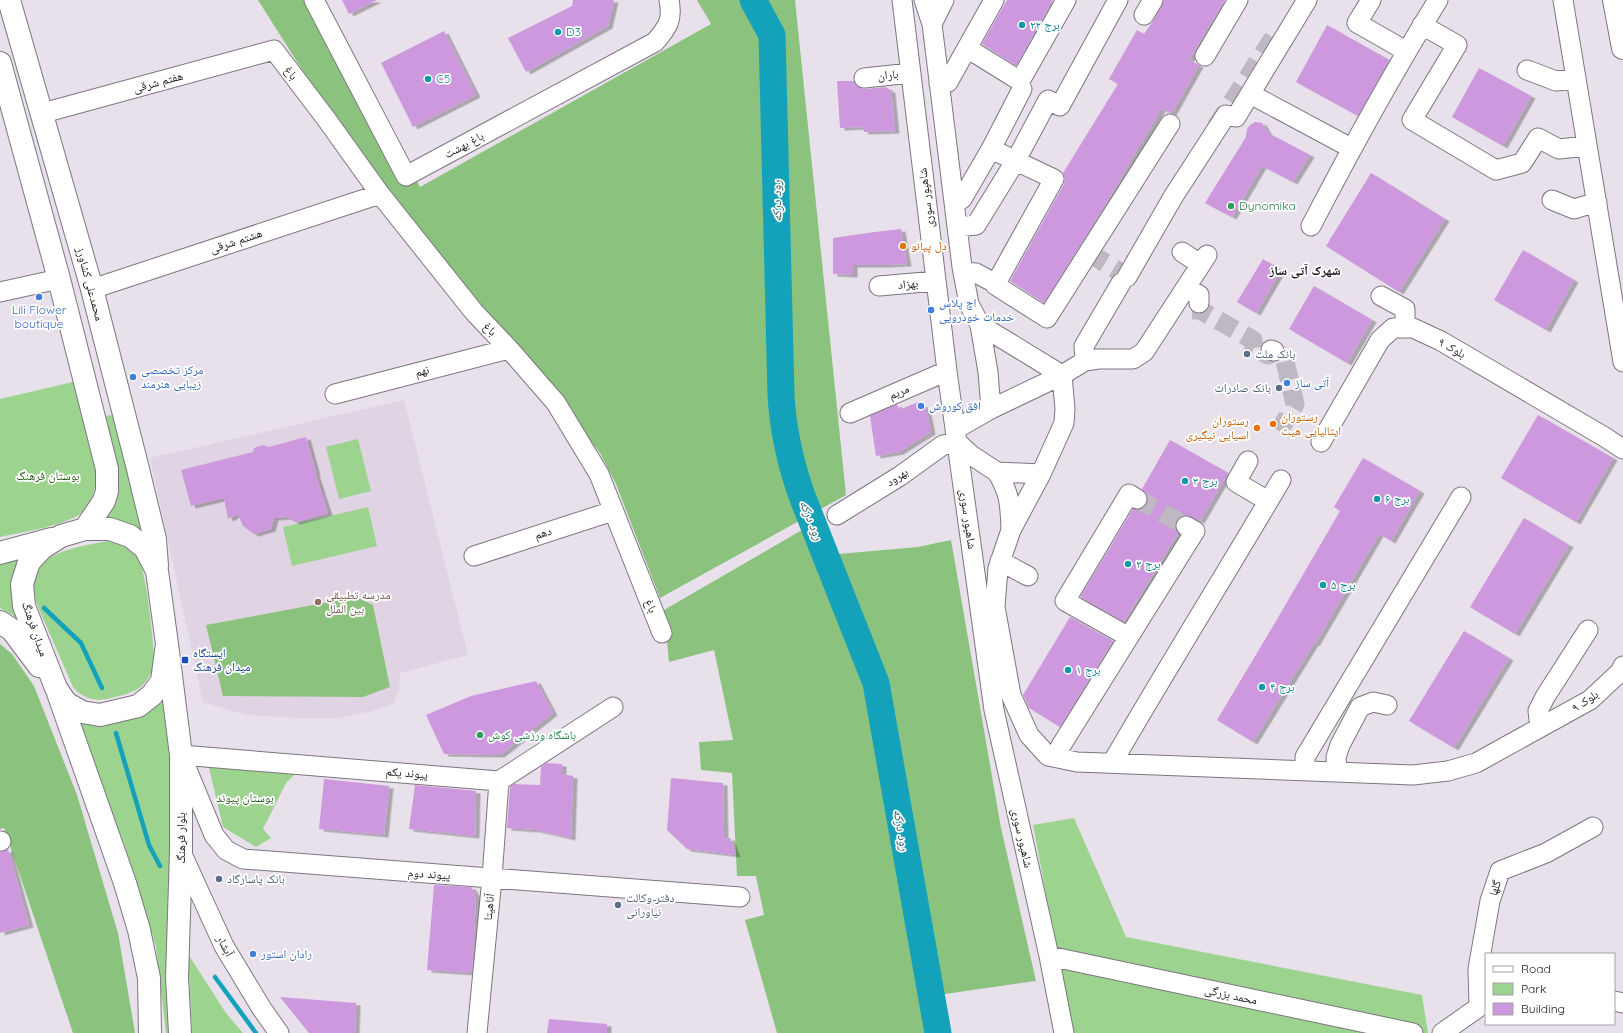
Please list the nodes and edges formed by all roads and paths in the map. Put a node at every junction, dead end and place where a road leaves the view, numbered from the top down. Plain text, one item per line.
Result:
1 (9, 0) edge
2 (314, 0) edge
3 (669, 0) edge
4 (902, 0) edge
5 (924, 0) edge
6 (944, 0) edge
7 (994, 0) edge
8 (1066, 0) edge
9 (1238, 0) edge
10 (1307, 0) edge
11 (1371, 0) edge
12 (1438, 0) edge
13 (1563, 0) edge
14 (1614, 0) edge
15 (1116, 1) edge
16 (932, 24) junction
17 (1422, 25) junction
18 (967, 48) junction
19 (1623, 48) edge
20 (274, 50) joint
21 (1406, 51) junction
22 (1205, 56) dead end
23 (0, 63) edge
24 (1527, 70) dead end
25 (912, 73) junction
26 (864, 78) dead end
27 (1576, 79) junction
28 (940, 84) junction
29 (1022, 89) dead end
30 (1254, 96) dead end
31 (6, 103) edge
32 (43, 114) junction
33 (1170, 124) dead end
34 (1587, 146) junction
35 (1351, 148) junction
36 (991, 149) junction
37 (1016, 160) junction
38 (380, 194) junction
39 (1552, 200) dead end
40 (954, 202) junction
41 (1597, 202) junction
42 (1311, 226) dead end
43 (957, 227) junction
44 (1182, 252) dead end
45 (963, 272) junction
46 (59, 279) junction
47 (989, 280) dead end
48 (936, 281) junction
49 (879, 286) dead end
50 (1186, 287) junction
51 (92, 289) junction
52 (0, 292) edge
53 (1381, 296) dead end
54 (1173, 307) junction
55 (980, 325) junction
56 (1405, 328) junction
57 (509, 348) junction
58 (1086, 361) junction
59 (1623, 362) edge
60 (947, 371) junction
61 (1062, 375) junction
62 (335, 394) dead end
63 (991, 409) junction
64 (850, 413) dead end
65 (957, 435) junction
66 (1321, 442) dead end
67 (1623, 449) edge
68 (1248, 461) dead end
69 (997, 472) junction
70 (1041, 474) junction
71 (1281, 480) dead end
72 (1461, 497) dead end
73 (1137, 499) dead end
74 (1268, 501) junction
75 (613, 511) junction
76 (837, 515) dead end
77 (1186, 526) tunnel mouth
78 (85, 529) junction
79 (1011, 530) junction
80 (61, 536) junction
81 (0, 553) edge
82 (474, 556) dead end
83 (1000, 561) junction
84 (157, 571) junction
85 (1028, 576) dead end
86 (0, 622) edge
87 (1588, 630) dead end
88 (662, 633) dead end
89 (1129, 638) junction
90 (167, 644) junction
91 (1623, 666) edge
92 (56, 688) junction
93 (1386, 705) dead end
94 (613, 707) dead end
95 (1540, 727) junction
96 (181, 755) junction
97 (1055, 757) junction
98 (1112, 763) junction
99 (1305, 771) junction
100 (1337, 772) junction
101 (499, 781) junction
102 (1593, 827) dead end
103 (181, 852) junction
104 (492, 878) junction
105 (740, 898) dead end
106 (1049, 956) junction
107 (1482, 1004) edge
108 (150, 1033) edge
109 (180, 1033) edge
110 (279, 1033) edge
111 (477, 1033) edge
112 (1064, 1033) edge
113 (1412, 1033) edge
114 (1442, 1033) edge

1 - 32 main road, محمدعلی کشاورز
2 - 3 street, باغ بهشت
4 - 25 street, شاهپور سوری
5 - 16 street
6 - 16 street
7 - 18 street
8 - 18 street
9 - 22 street
10 - 58 street
11 - 21 street
12 - 17 street
13 - 27 street
14 - 19 main road
15 - 37 street
16 - 28 street
17 - 21 street
17 - 34 street
18 - 28 street
20 - 32 street, هفتم شرقی
20 - 38 street, باغ
21 - 35 street
23 - 31 main road
24 - 27 street
25 - 26 street, باران
25 - 48 street, شاهپور سوری
27 - 34 street
28 - 40 street
29 - 36 street
30 - 35 street
31 - 46 main road
32 - 51 main road, محمدعلی کشاورز
33 - 37 street
34 - 41 street
35 - 42 street
36 - 37 street
36 - 40 street
37 - 43 street
38 - 51 street, هشتم شرقی
38 - 57 street, باغ
39 - 41 street
40 - 43 street
41 - 59 street
43 - 45 street
44 - 50 street
45 - 47 street
45 - 55 street
46 - 52 street
46 - 78 main road
48 - 49 street, بهزاد
48 - 60 street, شاهپور سوری
50 - 54 street
50 - 54 street
51 - 84 main road, محمدعلی کشاورز
53 - 56 street
54 - 58 street
55 - 61 street
55 - 63 street
56 - 66 street
56 - 67 street, بلوک ۹
57 - 62 street, نهم
57 - 75 street, باغ
58 - 61 street, بهرود
60 - 64 street, مریم
60 - 65 street, شاهپور سوری
61 - 63 street, بهرود
61 - 70 street
63 - 65 street, بهرود
65 - 69 street
65 - 76 street, بهرود
65 - 106 street, شاهپور سوری
68 - 74 street
69 - 70 street
69 - 79 street
70 - 79 street
71 - 74 street
72 - 99 street
73 - 89 street
74 - 98 street
75 - 82 street, دهم
75 - 88 street, باغ
77 - 89 street
78 - 80 main road, میدان فرهنگ
78 - 84 main road, میدان فرهنگ
79 - 83 street
80 - 81 main road
80 - 92 main road, میدان فرهنگ
83 - 85 street
83 - 97 street
84 - 90 main road, میدان فرهنگ
86 - 92 main road
87 - 95 street
89 - 97 street
90 - 92 main road, میدان فرهنگ
90 - 96 main road, بلوار فرهنگ
91 - 95 street, بلوک ۹
92 - 108 main road
93 - 100 street
94 - 101 street
95 - 100 street, بلوک ۹
96 - 101 street, پیوند یکم
96 - 103 main road, بلوار فرهنگ
96 - 104 street, پیوند دوم
97 - 98 street, بلوک ۹
98 - 99 street, بلوک ۹
99 - 100 street, بلوک ۹
101 - 104 street, آناهیتا
102 - 107 street, گلها
103 - 109 main road, بلوار فرهنگ
103 - 110 street, آبشار
104 - 105 street, پیوند دوم
104 - 111 street, آناهیتا
106 - 112 street, شاهپور سوری
106 - 113 street, محمد بزرگی
107 - 114 street

